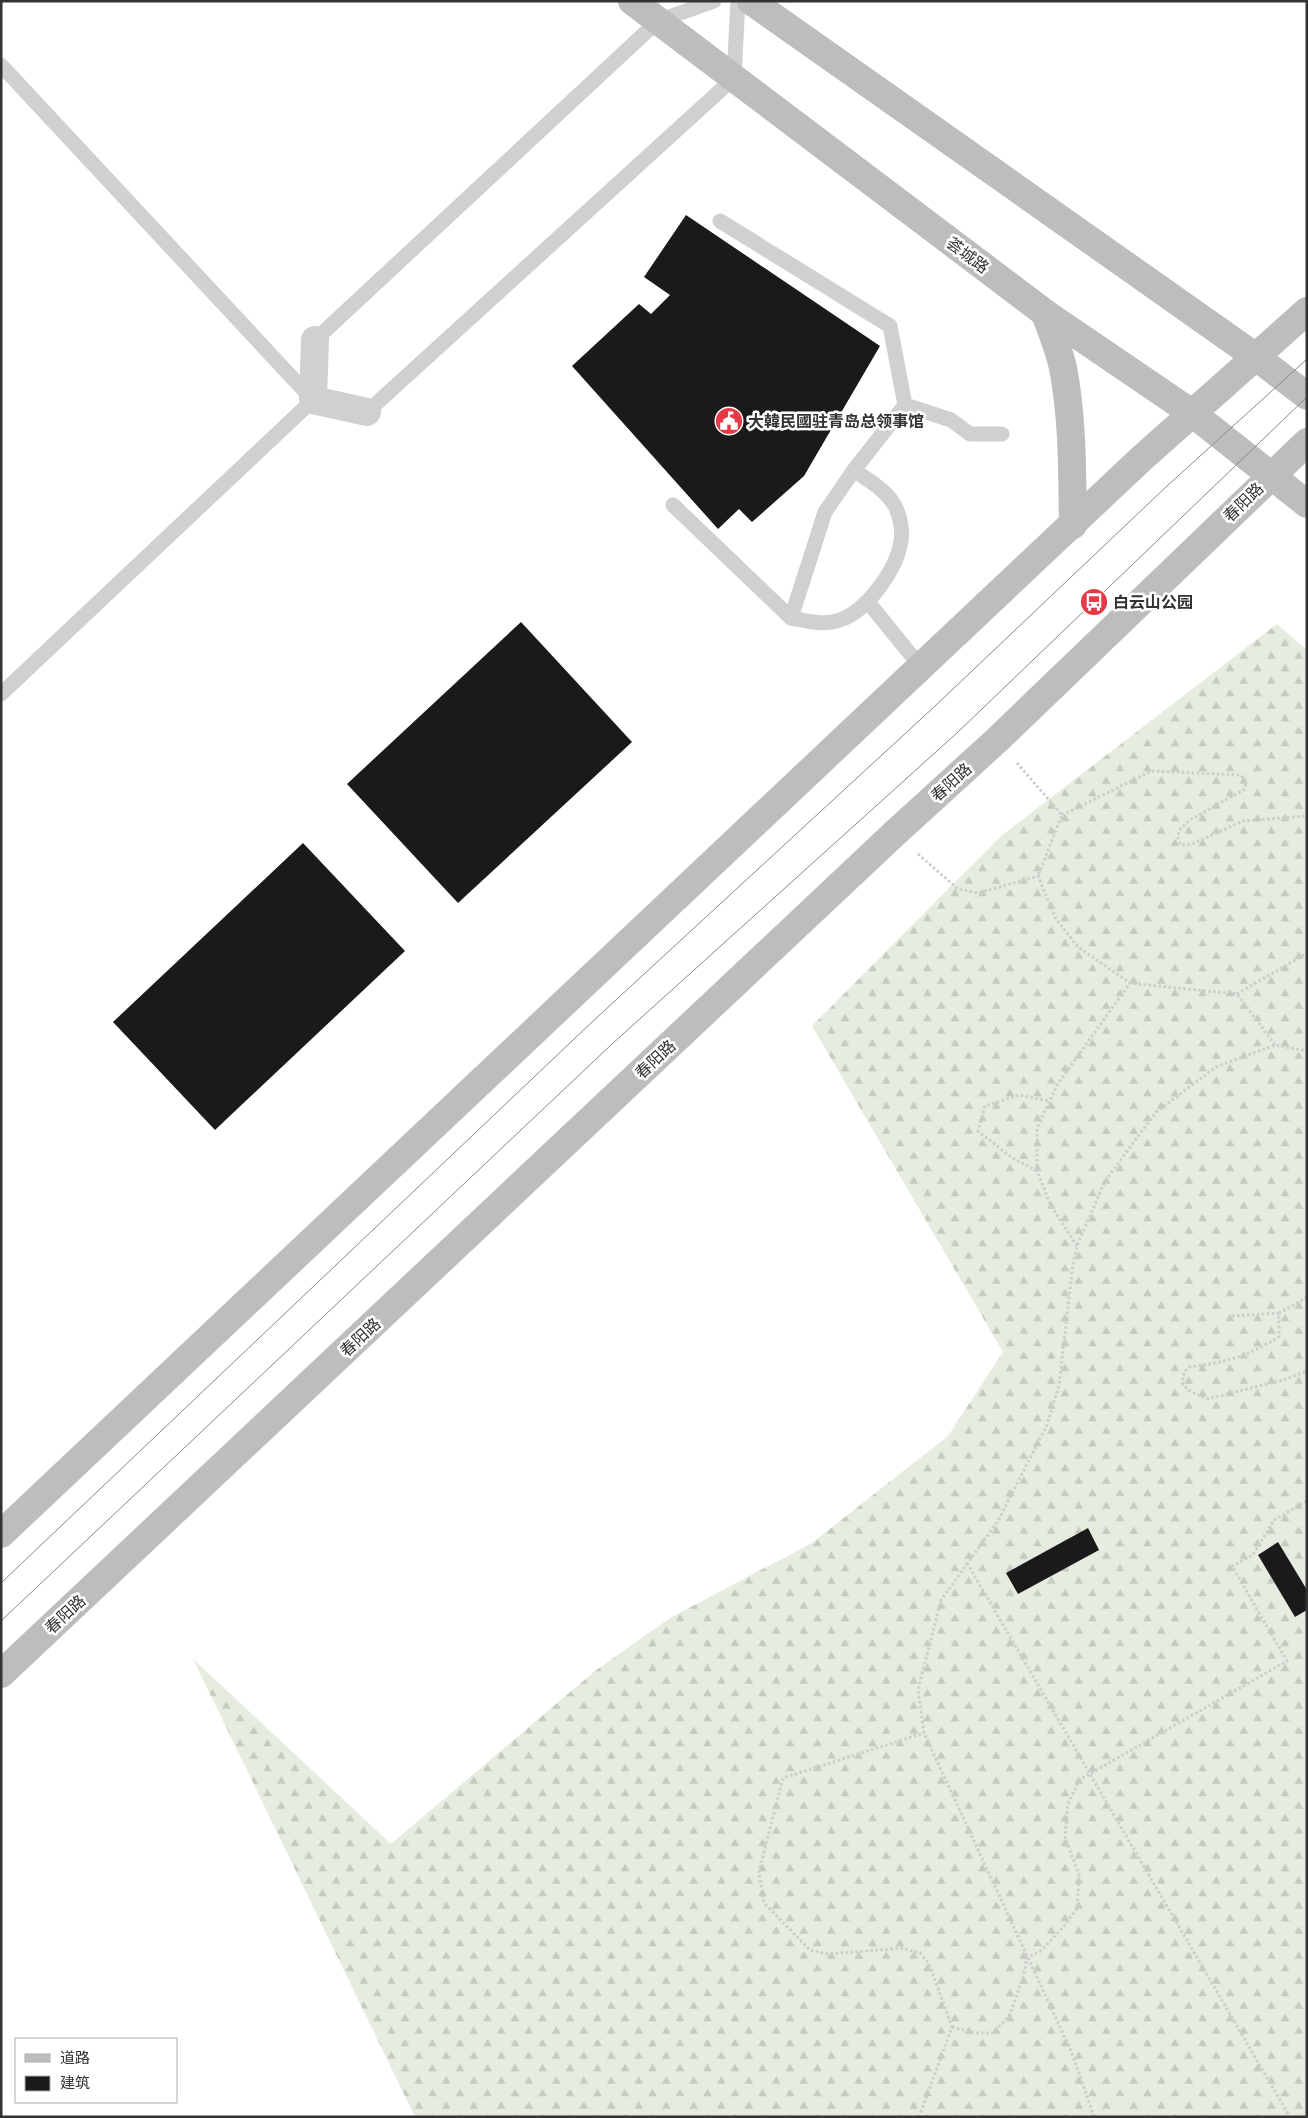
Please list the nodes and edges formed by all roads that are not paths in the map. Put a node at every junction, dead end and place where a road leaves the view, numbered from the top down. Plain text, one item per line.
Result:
1 (632, 1) edge
2 (714, 1) edge
3 (738, 1) edge
4 (752, 1) edge
5 (658, 21) junction
6 (1, 65) edge
7 (734, 78) junction
8 (720, 222) dead end
9 (1307, 311) edge
10 (1045, 313) junction
11 (315, 340) joint
12 (1256, 357) junction
13 (1307, 396) edge
14 (313, 400) junction
15 (905, 405) junction
16 (367, 412) joint
17 (1192, 413) junction
18 (1002, 434) dead end
19 (1307, 442) edge
20 (854, 470) junction
21 (1271, 476) junction
22 (1307, 504) edge
23 (673, 505) dead end
24 (1072, 525) junction
25 (868, 602) junction
26 (791, 618) junction
27 (920, 666) junction
28 (1, 694) edge
29 (1, 1534) edge
30 (1, 1674) edge

1 - 5 main road, 荟城路
2 - 5 lane
3 - 7 lane
4 - 12 main road
5 - 7 main road, 荟城路
5 - 11 lane
6 - 14 lane
7 - 10 main road, 荟城路
7 - 16 lane
8 - 15 lane
9 - 12 main road
10 - 17 main road, 荟城路
10 - 24 main road
11 - 14 street
12 - 13 main road
12 - 17 main road
14 - 16 street
14 - 28 lane
15 - 18 lane
15 - 20 lane
17 - 21 main road, 荟城路
17 - 24 main road
19 - 21 main road, 春阳路
20 - 25 lane
20 - 26 lane
21 - 22 main road, 荟城路
21 - 30 main road, 春阳路
23 - 26 lane
24 - 27 main road
25 - 26 lane
25 - 27 lane
27 - 29 main road

